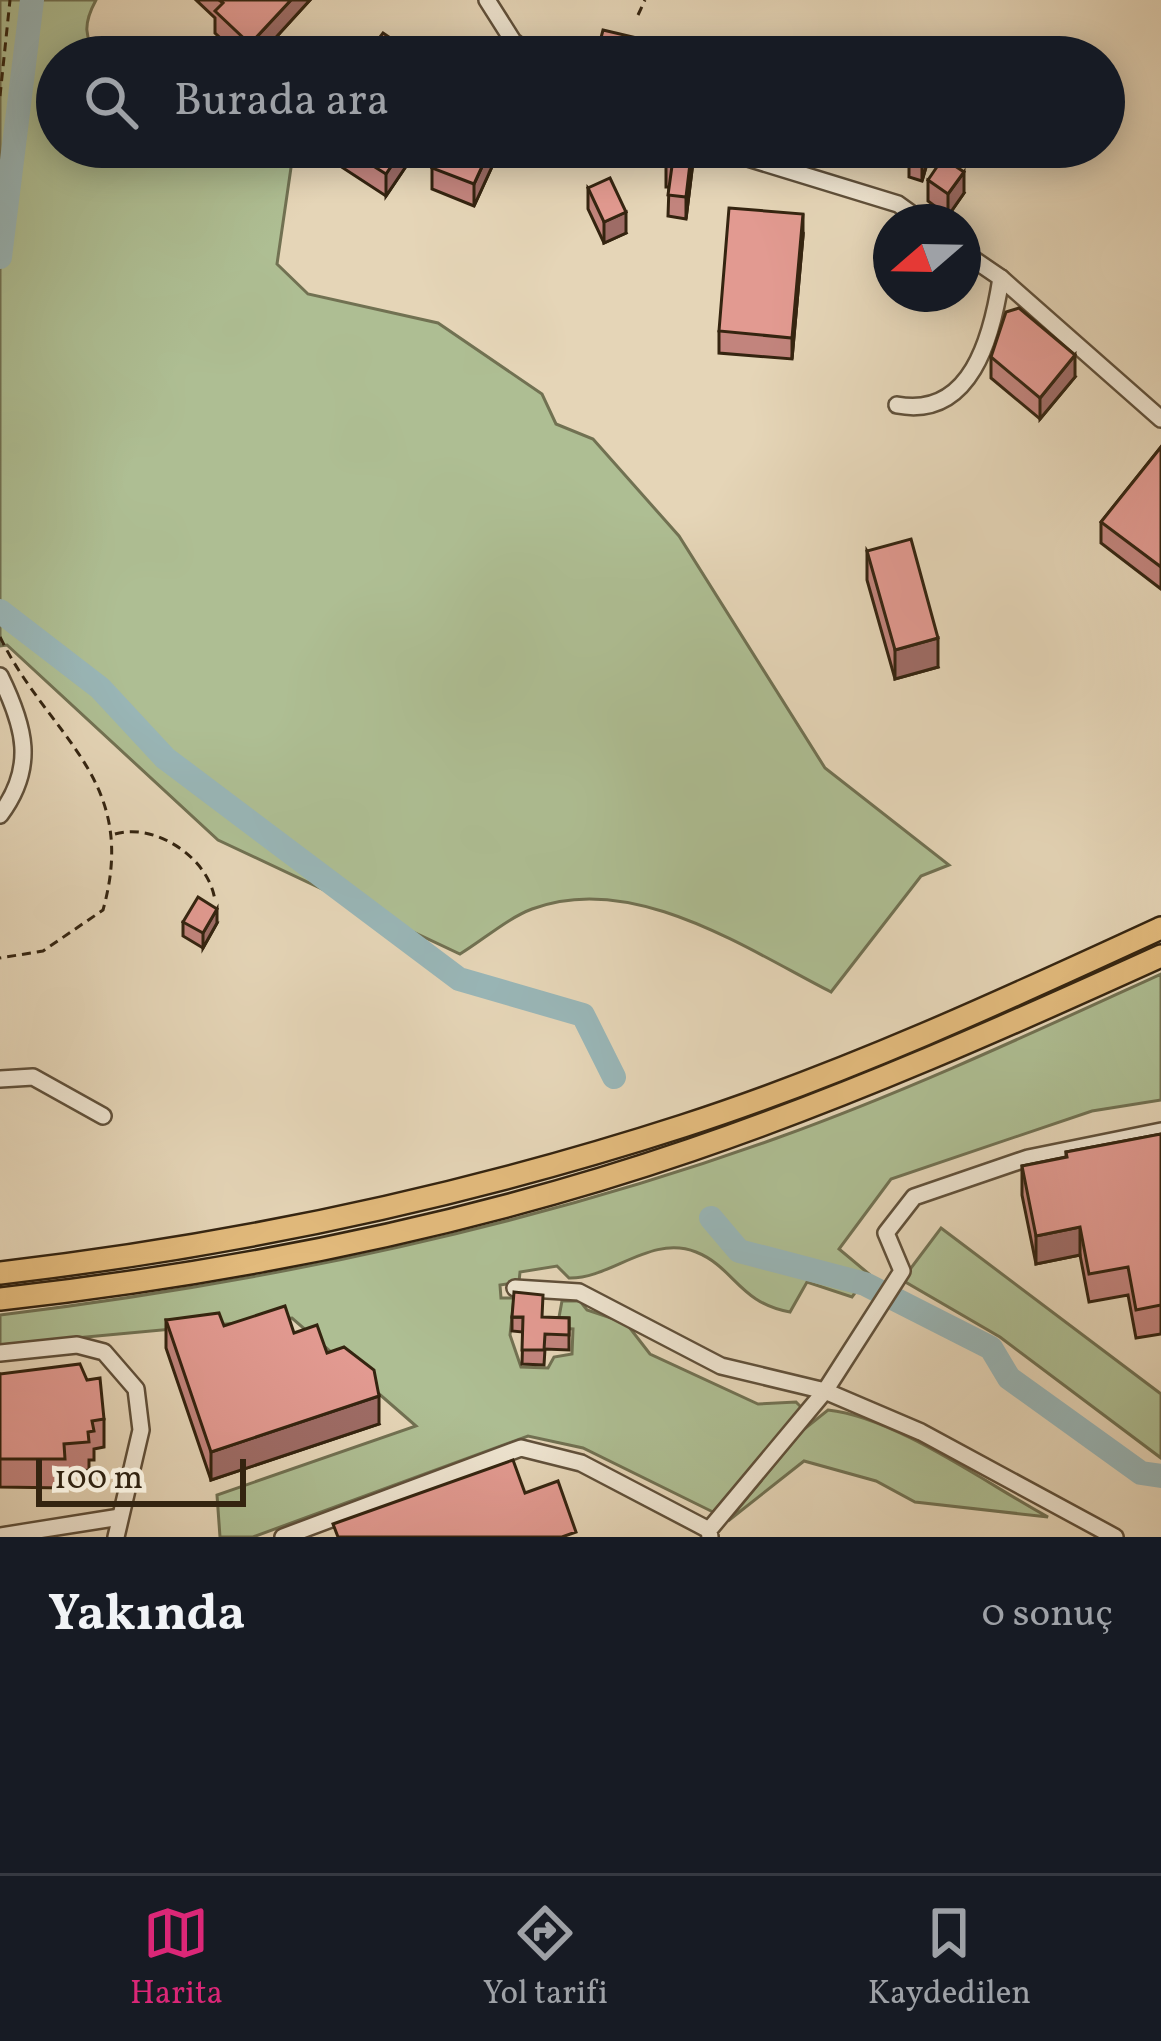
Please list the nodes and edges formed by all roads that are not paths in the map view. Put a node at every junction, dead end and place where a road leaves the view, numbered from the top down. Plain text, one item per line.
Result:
1 (488, 0) edge
2 (510, 36) edge
3 (781, 168) edge
4 (898, 204) edge
5 (981, 264) edge
6 (1001, 278) junction
7 (897, 406) dead end
8 (1161, 419) edge
9 (0, 676) edge
10 (0, 815) edge
11 (1161, 928) edge
12 (1161, 956) edge
13 (0, 1079) edge
14 (103, 1116) dead end
15 (1161, 1131) edge
16 (0, 1274) edge
17 (515, 1288) edge
18 (0, 1299) edge
19 (0, 1353) edge
20 (825, 1391) junction
21 (120, 1517) junction
22 (710, 1534) edge
23 (0, 1536) edge
24 (116, 1537) edge
25 (284, 1537) edge
26 (1115, 1537) edge

1 - 2 street
3 - 4 street
5 - 6 street
6 - 7 street
6 - 8 street
9 - 10 street
11 - 16 highway
12 - 18 highway
13 - 14 street
15 - 20 street
17 - 20 street
19 - 21 street
20 - 22 street
20 - 26 street
21 - 23 street
21 - 24 street
22 - 25 street

